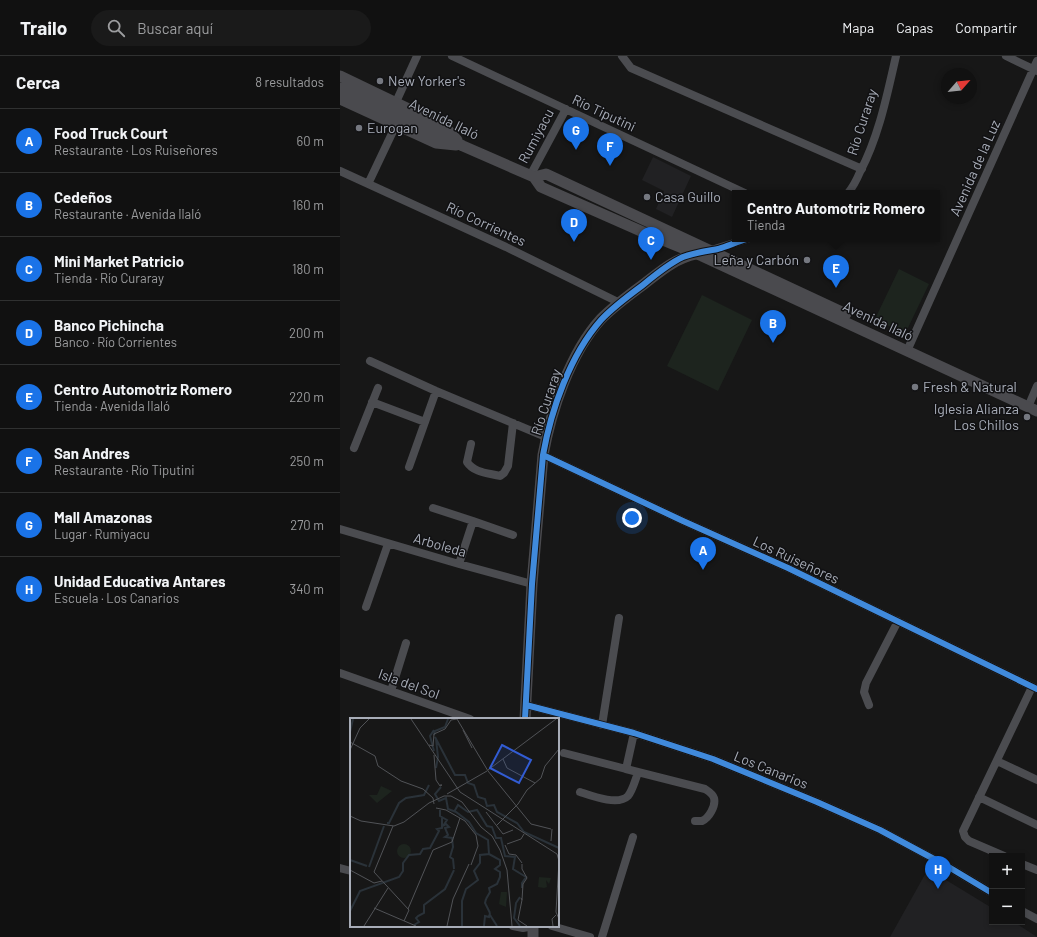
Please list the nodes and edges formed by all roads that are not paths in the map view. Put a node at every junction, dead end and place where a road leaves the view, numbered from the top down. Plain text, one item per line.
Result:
1 (417, 56) edge
2 (452, 56) edge
3 (622, 56) edge
4 (896, 56) edge
5 (1006, 56) edge
6 (1036, 67) edge
7 (340, 76) edge
8 (340, 88) edge
9 (340, 99) edge
10 (396, 102) junction
11 (566, 109) junction
12 (396, 125) junction
13 (463, 146) junction
14 (862, 169) junction
15 (340, 171) edge
16 (532, 176) junction
17 (368, 184) junction
18 (738, 190) edge
19 (850, 190) edge
20 (737, 242) edge
21 (710, 250) junction
22 (696, 254) junction
23 (620, 303) junction
24 (908, 348) junction
25 (370, 361) dead end
26 (1037, 386) edge
27 (378, 388) dead end
28 (436, 391) junction
29 (372, 402) junction
30 (1033, 406) edge
31 (425, 422) junction
32 (513, 423) junction
33 (546, 437) junction
34 (471, 444) dead end
35 (354, 448) dead end
36 (543, 455) junction
37 (409, 467) dead end
38 (433, 508) dead end
39 (473, 521) junction
40 (340, 529) edge
41 (513, 535) dead end
42 (388, 544) junction
43 (458, 564) junction
44 (532, 584) junction
45 (366, 607) dead end
46 (619, 618) dead end
47 (898, 621) junction
48 (406, 643) dead end
49 (340, 673) edge
50 (1035, 688) edge
51 (391, 691) junction
52 (526, 705) junction
53 (868, 705) dead end
54 (467, 718) edge
55 (525, 718) edge
56 (602, 725) junction
57 (634, 733) junction
58 (564, 753) dead end
59 (997, 761) junction
60 (626, 769) junction
61 (638, 773) junction
62 (1037, 780) edge
63 (580, 792) dead end
64 (980, 797) junction
65 (695, 821) dead end
66 (1037, 826) edge
67 (632, 837) dead end
68 (997, 853) edge
69 (1025, 865) edge
70 (340, 868) edge
71 (1037, 870) edge
72 (350, 872) edge
73 (989, 891) edge
74 (1025, 912) edge
75 (1037, 919) edge
76 (518, 927) edge
77 (528, 927) edge
78 (555, 927) edge
79 (590, 937) edge
80 (602, 937) edge

1 - 10 street
2 - 11 street, Río Tiputini
3 - 14 street
4 - 14 street, Río Curaray
5 - 6 street
6 - 24 street, Avenida de la Luz
7 - 10 main road
8 - 13 main road, Avenida Ilaló
9 - 12 main road
10 - 13 main road
11 - 16 street, Rumiyacu
11 - 18 street, Río Tiputini
12 - 13 main road
12 - 17 street
13 - 16 main road, Avenida Ilaló
14 - 19 street, Río Curaray
15 - 17 street, Río Corrientes
16 - 21 main road, Avenida Ilaló
16 - 22 main road, Avenida Ilaló
17 - 23 street, Río Corrientes
20 - 21 street, Río Curaray
21 - 22 street, Río Curaray
21 - 24 main road, Avenida Ilaló
22 - 23 main road, Río Curaray
22 - 24 main road, Avenida Ilaló
23 - 33 main road, Río Curaray
24 - 30 main road, Avenida Ilaló
25 - 28 street
26 - 30 street
27 - 29 street
28 - 31 street
28 - 32 street
29 - 31 street
29 - 35 street
31 - 37 street
32 - 33 street
32 - 34 street
33 - 36 main road, Río Curaray
36 - 44 main road, Río Curaray
36 - 47 street, Los Ruiseñores
38 - 39 street
39 - 41 street
39 - 43 street
40 - 42 street, Arboleda
42 - 43 street, Arboleda
42 - 45 street
43 - 44 street, Arboleda
44 - 52 main road, Río Curaray
46 - 56 street
47 - 50 street, Los Ruiseñores
47 - 53 street
48 - 51 street
49 - 51 street, Isla del Sol
50 - 59 street
51 - 54 street, Isla del Sol
52 - 55 main road, Río Curaray
52 - 56 street, Los Canarios
56 - 57 street, Los Canarios
57 - 60 street
57 - 73 street, Los Canarios
58 - 60 street
59 - 62 street
59 - 64 street
60 - 61 street
61 - 63 street
61 - 65 street
64 - 66 street
64 - 68 street
67 - 80 street
69 - 71 street
70 - 72 street
74 - 75 street
76 - 77 street
78 - 79 street

